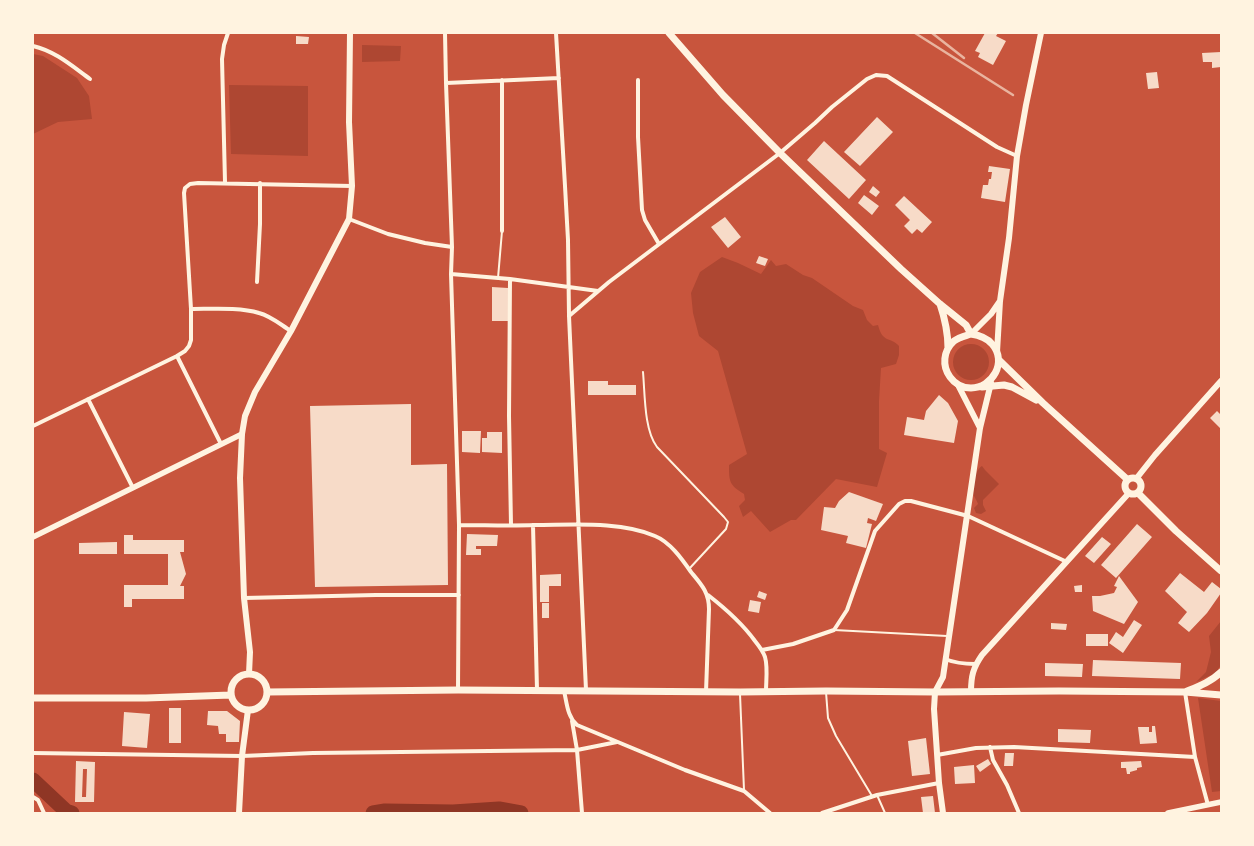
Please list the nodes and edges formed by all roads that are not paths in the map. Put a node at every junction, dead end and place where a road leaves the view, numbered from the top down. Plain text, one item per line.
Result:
1 (228, 33) edge
2 (350, 33) edge
3 (445, 33) edge
4 (556, 33) edge
5 (669, 33) edge
6 (1041, 33) edge
7 (33, 46) edge
8 (559, 78) junction
9 (90, 79) dead end
10 (502, 80) junction
11 (638, 80) dead end
12 (446, 82) junction
13 (780, 153) junction
14 (1017, 156) junction
15 (225, 182) junction
16 (260, 183) junction
17 (352, 186) junction
18 (349, 219) junction
19 (502, 231) joint
20 (659, 244) junction
21 (452, 247) junction
22 (451, 274) junction
23 (498, 278) junction
24 (510, 279) junction
25 (257, 282) dead end
26 (568, 287) junction
27 (598, 291) junction
28 (1000, 301) junction
29 (940, 304) junction
30 (191, 309) junction
31 (568, 316) junction
32 (291, 331) junction
33 (970, 334) junction
34 (948, 348) junction
35 (997, 352) junction
36 (177, 356) junction
37 (999, 360) junction
38 (643, 372) dead end
39 (1221, 381) edge
40 (991, 383) junction
41 (958, 385) junction
42 (88, 399) junction
43 (1043, 403) junction
44 (33, 426) edge
45 (980, 428) junction
46 (242, 434) junction
47 (221, 444) junction
48 (1136, 479) junction
49 (1128, 480) junction
50 (133, 488) junction
51 (1129, 493) junction
52 (1138, 493) junction
53 (968, 516) junction
54 (459, 524) junction
55 (578, 524) junction
56 (510, 525) junction
57 (533, 525) junction
58 (33, 537) edge
59 (1067, 562) junction
60 (689, 569) junction
61 (1221, 571) edge
62 (459, 595) junction
63 (708, 595) junction
64 (244, 598) junction
65 (834, 630) junction
66 (949, 636) junction
67 (762, 650) junction
68 (945, 659) junction
69 (975, 664) junction
70 (1221, 672) edge
71 (249, 674) junction
72 (458, 690) junction
73 (537, 690) junction
74 (586, 690) junction
75 (564, 691) junction
76 (766, 691) junction
77 (826, 691) junction
78 (267, 692) junction
79 (706, 692) junction
80 (740, 692) junction
81 (935, 692) junction
82 (970, 692) junction
83 (1185, 692) junction
84 (231, 695) junction
85 (1221, 695) edge
86 (33, 698) edge
87 (248, 710) junction
88 (572, 720) junction
89 (617, 742) junction
90 (990, 747) junction
91 (577, 750) junction
92 (33, 753) edge
93 (937, 755) junction
94 (242, 756) junction
95 (1195, 757) junction
96 (939, 783) junction
97 (744, 791) junction
98 (875, 796) junction
99 (33, 797) edge
100 (1221, 802) edge
101 (1208, 805) junction
102 (582, 811) edge
103 (44, 813) edge
104 (239, 813) edge
105 (770, 813) edge
106 (822, 813) edge
107 (885, 813) edge
108 (943, 813) edge
109 (1019, 813) edge
110 (1168, 813) edge

1 - 15 street
2 - 17 main road
3 - 12 street
4 - 8 street
5 - 13 highway
6 - 14 main road
7 - 9 street
8 - 10 street
8 - 26 street
10 - 12 street
10 - 19 street
11 - 20 street
12 - 21 street
13 - 14 street
13 - 20 street
13 - 29 highway
14 - 28 main road
15 - 16 street
15 - 30 street
16 - 17 street
16 - 25 street
17 - 18 main road
18 - 21 street
18 - 32 main road
19 - 23 lane
20 - 27 street
21 - 22 street
22 - 23 street
22 - 54 street
23 - 24 street
24 - 26 street
24 - 56 street
26 - 27 street
26 - 31 street
27 - 31 street
28 - 33 main road
28 - 35 main road
29 - 33 highway
29 - 34 highway
30 - 32 street
30 - 36 street
31 - 55 street
32 - 46 main road
33 - 34 highway
33 - 35 highway
34 - 41 highway
35 - 37 highway
36 - 42 street
36 - 47 street
37 - 40 highway
37 - 43 highway
38 - 60 lane
39 - 48 main road
40 - 41 highway
40 - 43 highway
40 - 45 main road
41 - 45 main road
42 - 44 street
42 - 50 street
43 - 49 highway
45 - 53 main road
46 - 47 street
46 - 64 main road
47 - 50 street
48 - 49 highway
48 - 52 highway
49 - 51 highway
50 - 58 street
51 - 52 highway
51 - 59 main road
52 - 61 highway
53 - 59 street
53 - 65 street
53 - 66 main road
54 - 56 street
54 - 62 street
55 - 57 street
55 - 60 street
55 - 74 street
56 - 57 street
57 - 73 street
59 - 69 main road
60 - 63 street
62 - 64 street
62 - 72 street
63 - 67 street
63 - 79 street
64 - 71 main road
65 - 66 lane
65 - 67 street
66 - 68 main road
67 - 76 street
68 - 69 street
68 - 81 main road
69 - 82 main road
70 - 83 highway
71 - 78 highway
71 - 84 highway
72 - 73 highway
72 - 78 highway
73 - 75 highway
74 - 75 highway
74 - 79 highway
75 - 88 street
76 - 77 highway
76 - 80 highway
77 - 81 highway
77 - 98 lane
78 - 87 highway
79 - 80 highway
80 - 97 lane
81 - 82 highway
81 - 93 main road
82 - 83 highway
83 - 85 highway
83 - 95 street
84 - 86 highway
84 - 87 highway
87 - 94 main road
88 - 89 street
88 - 91 street
89 - 91 street
89 - 97 street
90 - 93 street
90 - 95 street
90 - 109 street
91 - 94 street
91 - 102 street
92 - 94 street
93 - 96 main road
94 - 104 main road
95 - 101 street
96 - 98 street
96 - 108 main road
97 - 105 street
98 - 106 street
98 - 107 lane
99 - 103 street
100 - 101 street
101 - 110 street

